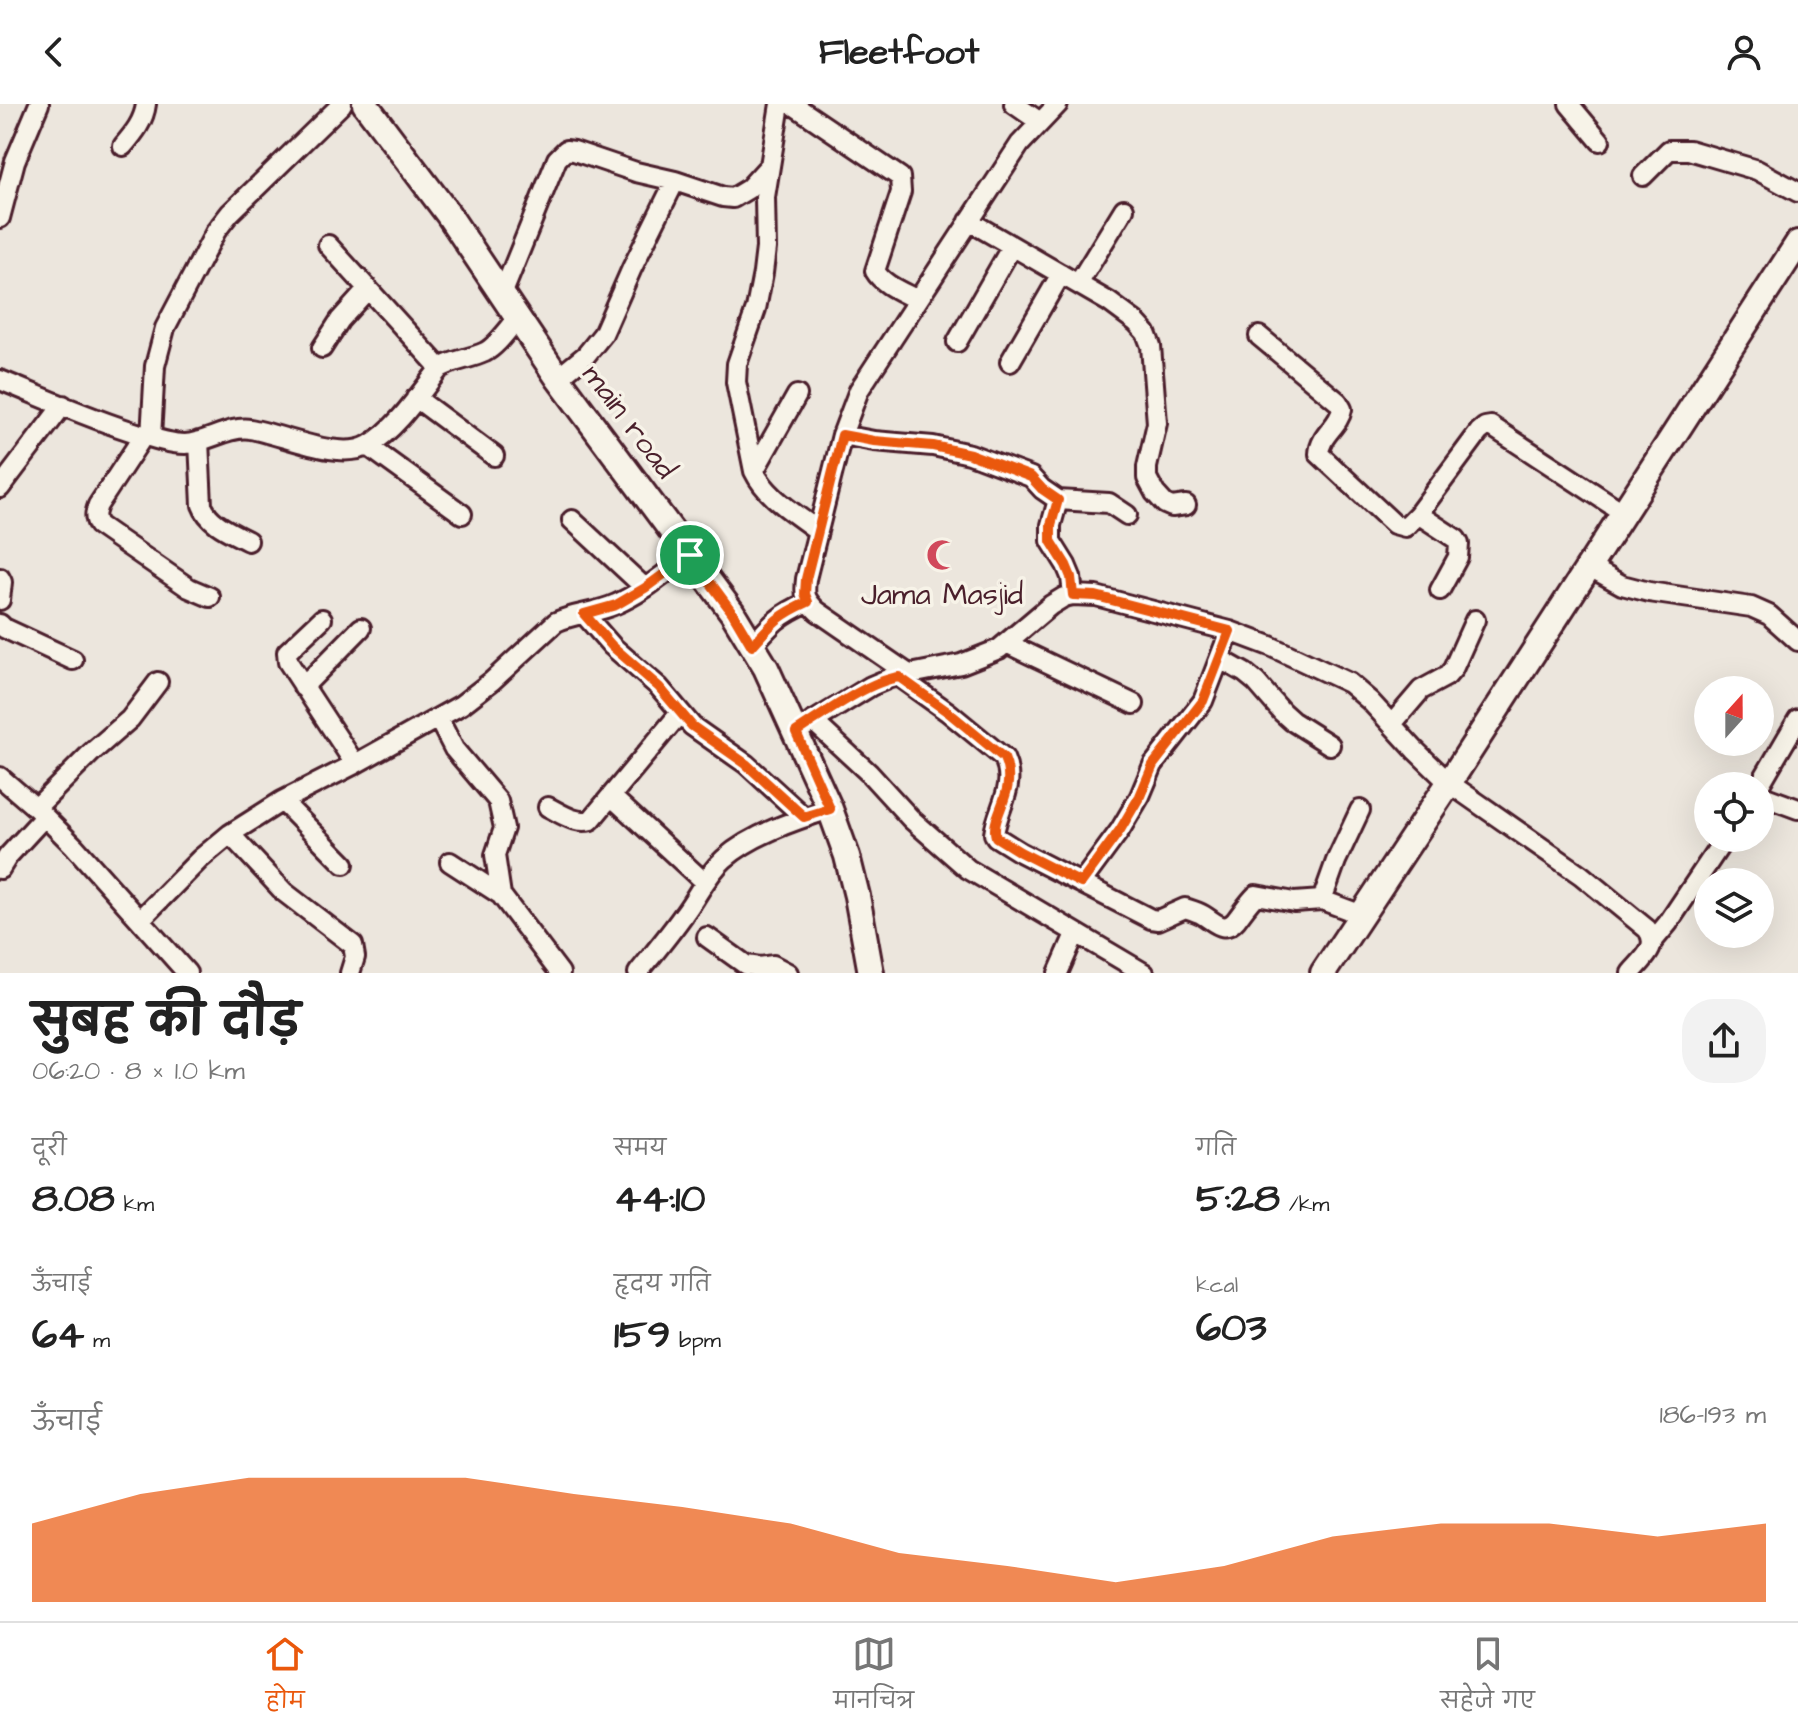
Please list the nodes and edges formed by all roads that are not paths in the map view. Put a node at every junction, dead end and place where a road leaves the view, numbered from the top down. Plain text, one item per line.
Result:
1 (39, 104) edge
2 (146, 104) edge
3 (342, 104) edge
4 (365, 104) edge
5 (780, 104) edge
6 (792, 104) edge
7 (1014, 104) edge
8 (1058, 104) edge
9 (1569, 104) edge
10 (1040, 122) junction
11 (1600, 141) dead end
12 (123, 146) dead end
13 (770, 166) junction
14 (1643, 176) dead end
15 (675, 181) junction
16 (1798, 192) edge
17 (1124, 209) dead end
18 (0, 218) edge
19 (969, 221) junction
20 (1798, 243) edge
21 (328, 245) dead end
22 (1012, 246) junction
23 (1061, 274) junction
24 (1078, 284) junction
25 (367, 290) junction
26 (502, 295) junction
27 (917, 300) junction
28 (518, 318) junction
29 (1259, 336) dead end
30 (957, 342) dead end
31 (322, 348) dead end
32 (1010, 362) dead end
33 (440, 368) junction
34 (558, 378) junction
35 (0, 380) edge
36 (797, 395) dead end
37 (416, 398) junction
38 (63, 405) junction
39 (842, 435) junction
40 (147, 436) junction
41 (199, 441) junction
42 (368, 446) junction
43 (494, 456) dead end
44 (754, 471) junction
45 (0, 488) edge
46 (1058, 500) junction
47 (1186, 505) dead end
48 (1624, 513) junction
49 (462, 514) dead end
50 (1418, 514) junction
51 (1127, 515) dead end
52 (572, 520) dead end
53 (818, 531) junction
54 (248, 541) dead end
55 (690, 555) junction
56 (1588, 566) junction
57 (0, 578) edge
58 (645, 588) junction
59 (1440, 590) dead end
60 (1073, 595) junction
61 (210, 597) dead end
62 (0, 600) edge
63 (808, 602) junction
64 (584, 614) junction
65 (322, 619) dead end
66 (1475, 620) dead end
67 (0, 624) edge
68 (361, 628) dead end
69 (1230, 631) junction
70 (1798, 641) edge
71 (1006, 643) junction
72 (752, 646) junction
73 (1220, 659) junction
74 (73, 660) dead end
75 (904, 676) junction
76 (158, 682) dead end
77 (303, 687) junction
78 (1134, 704) dead end
79 (680, 713) junction
80 (438, 718) junction
81 (1798, 719) edge
82 (1392, 724) junction
83 (804, 727) junction
84 (1330, 745) dead end
85 (355, 764) junction
86 (1767, 772) edge
87 (0, 777) edge
88 (1449, 783) junction
89 (612, 797) junction
90 (1774, 800) edge
91 (282, 801) junction
92 (548, 807) dead end
93 (830, 809) junction
94 (1798, 809) edge
95 (1360, 810) dead end
96 (40, 812) junction
97 (804, 817) junction
98 (230, 834) junction
99 (1716, 852) edge
100 (450, 862) dead end
101 (344, 864) dead end
102 (0, 869) edge
103 (704, 882) junction
104 (1081, 883) junction
105 (501, 895) junction
106 (1322, 900) junction
107 (1362, 915) junction
108 (140, 920) junction
109 (1075, 934) junction
110 (707, 937) dead end
111 (1653, 941) junction
112 (553, 970) edge
113 (757, 970) edge
114 (187, 973) edge
115 (350, 973) edge
116 (638, 973) edge
117 (788, 973) edge
118 (871, 973) edge
119 (1058, 973) edge
120 (1144, 973) edge
121 (1323, 973) edge
122 (1631, 973) edge

1 - 18 street
2 - 12 street
3 - 40 street
4 - 26 main road, main road
5 - 13 street
6 - 27 street
7 - 10 street
8 - 10 street
9 - 11 street
10 - 19 street
13 - 15 street
13 - 44 street
14 - 16 street
15 - 26 street
15 - 34 street
17 - 24 street
19 - 22 street
19 - 27 street
20 - 48 main road
21 - 25 street
22 - 23 street
22 - 30 street
23 - 24 street
23 - 32 street
24 - 47 street
25 - 31 street
25 - 33 street
26 - 28 main road, main road
27 - 39 street
28 - 33 street
28 - 34 main road, main road
29 - 50 street
33 - 37 street
34 - 55 main road, main road
35 - 38 street
36 - 44 street
37 - 42 street
37 - 43 street
38 - 40 street
38 - 45 street
39 - 46 street
39 - 53 street
40 - 41 street
40 - 61 street
41 - 42 street
41 - 54 street
42 - 49 street
44 - 53 street
46 - 51 street
46 - 60 street
48 - 50 street
48 - 56 main road
50 - 59 street
52 - 58 street
53 - 63 street
55 - 58 street
55 - 72 main road, main road
56 - 70 street
56 - 88 main road
57 - 62 street
58 - 64 street
60 - 69 street
60 - 71 street
63 - 72 street
63 - 75 street
64 - 79 street
64 - 80 street
65 - 77 street
66 - 82 street
67 - 74 street
68 - 77 street
69 - 73 street
69 - 82 street
71 - 75 street
71 - 78 street
72 - 83 main road, main road
73 - 84 street
73 - 104 street
75 - 83 street
75 - 104 street
76 - 96 street
77 - 85 street
79 - 89 street
79 - 97 street
80 - 85 street
80 - 105 street
81 - 86 street
82 - 88 street
83 - 93 main road, main road
83 - 109 street
85 - 91 street
87 - 96 street
88 - 107 main road
88 - 111 street
89 - 92 street
89 - 103 street
90 - 94 street
91 - 98 street
91 - 101 street
93 - 97 street
93 - 118 main road, main road
95 - 106 street
96 - 102 street
96 - 108 street
97 - 103 street
98 - 108 street
98 - 115 street
99 - 111 street
100 - 105 street
103 - 116 street
104 - 106 street
105 - 112 street
106 - 107 street
107 - 121 main road
108 - 114 street
109 - 119 street
109 - 120 street
110 - 113 street
111 - 122 street
113 - 117 street

